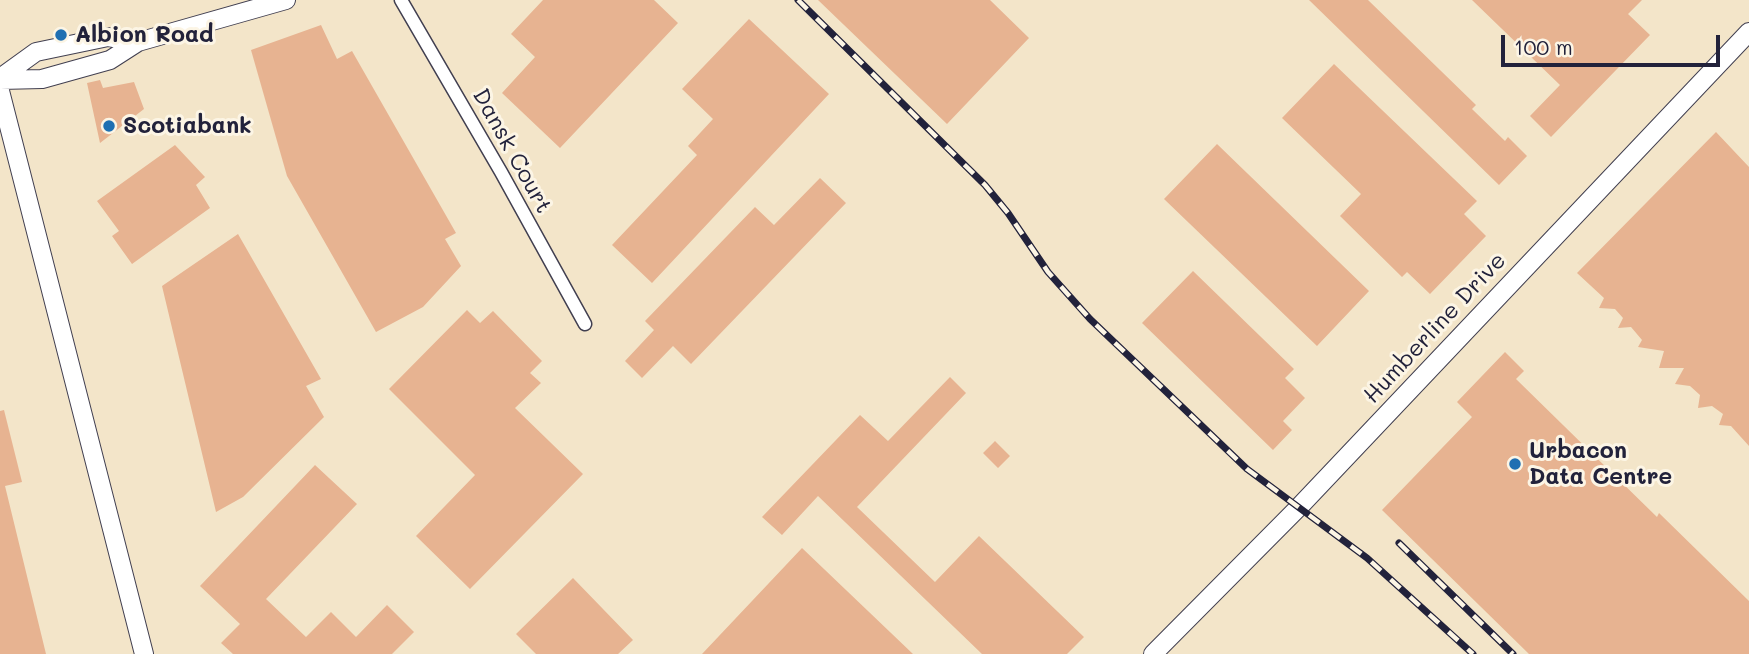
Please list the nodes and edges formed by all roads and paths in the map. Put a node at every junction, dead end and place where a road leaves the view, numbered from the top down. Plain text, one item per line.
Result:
1 (286, 0) edge
2 (401, 0) edge
3 (1749, 32) edge
4 (138, 42) junction
5 (0, 79) edge
6 (0, 90) edge
7 (584, 324) dead end
8 (145, 654) edge
9 (1153, 654) edge

1 - 4 street
2 - 7 street, Dansk Court
3 - 9 street, Humberline Drive
4 - 5 street
4 - 5 street
6 - 8 street

